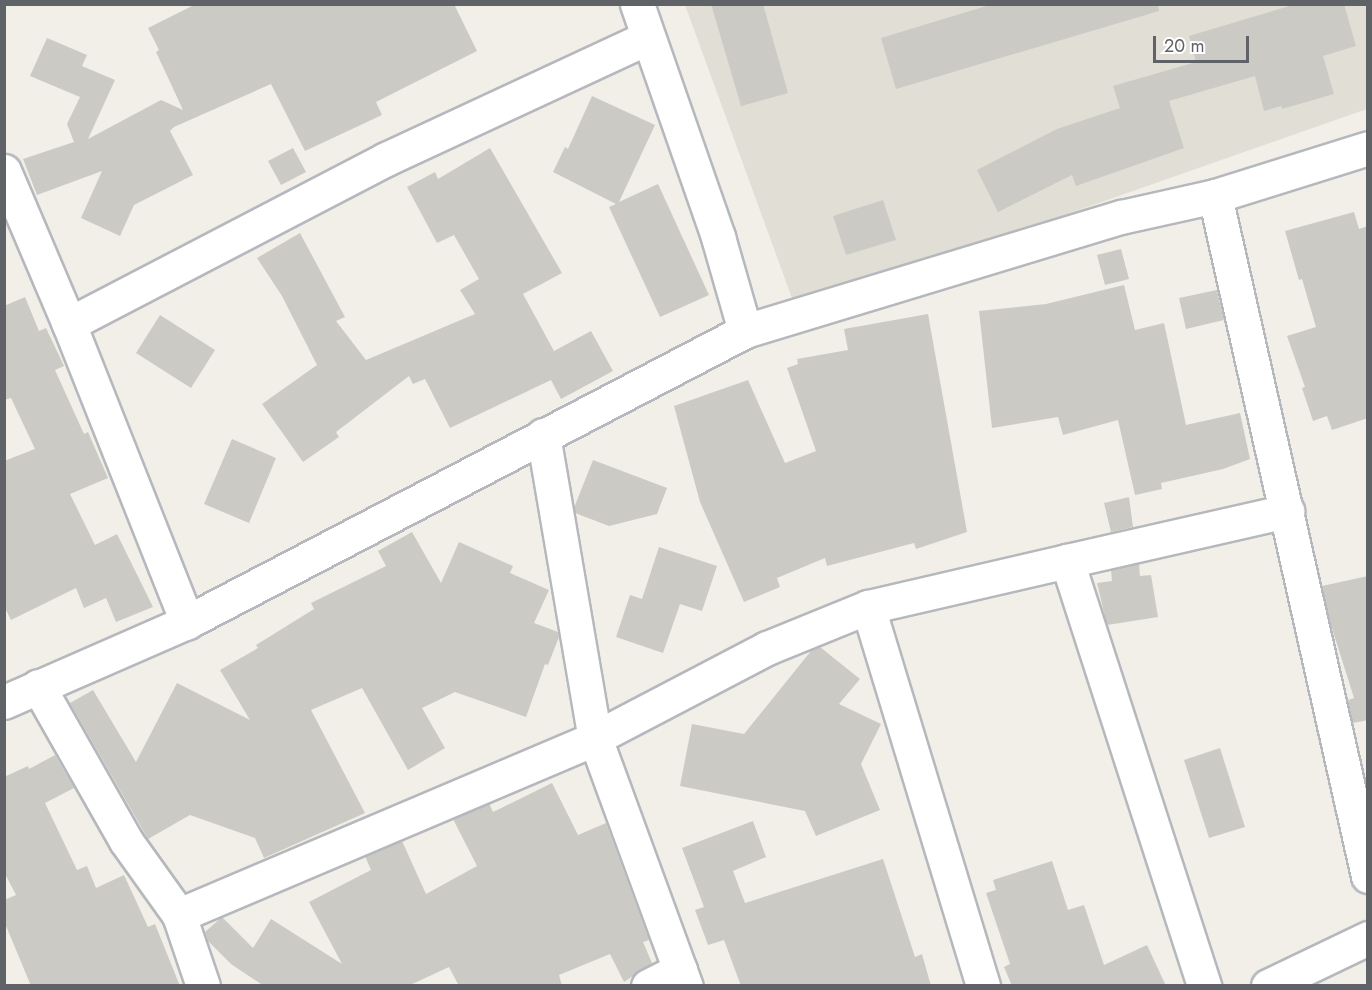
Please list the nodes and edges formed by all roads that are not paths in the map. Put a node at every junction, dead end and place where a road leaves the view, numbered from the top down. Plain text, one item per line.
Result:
1 (637, 4) edge
2 (647, 38) junction
3 (1368, 148) edge
4 (4, 171) edge
5 (1215, 196) junction
6 (69, 324) junction
7 (745, 331) junction
8 (543, 435) junction
9 (1287, 511) junction
10 (1067, 561) junction
11 (868, 607) junction
12 (187, 622) junction
13 (38, 686) junction
14 (4, 702) edge
15 (595, 738) junction
16 (1368, 876) edge
17 (179, 915) junction
18 (1368, 938) edge
19 (683, 978) edge
20 (203, 986) edge
21 (648, 986) edge
22 (982, 986) edge
23 (1204, 986) edge
24 (1268, 986) edge

1 - 2 street
2 - 6 street
2 - 7 street
3 - 5 street
4 - 6 street
5 - 7 street
5 - 9 street
6 - 12 street
7 - 8 street
8 - 12 street
8 - 15 street
9 - 10 street
9 - 16 street
10 - 11 street
10 - 23 street
11 - 15 street
11 - 22 street
12 - 13 street
13 - 14 street
13 - 17 street
15 - 17 street
15 - 19 street
17 - 20 street
18 - 24 street
19 - 21 street

